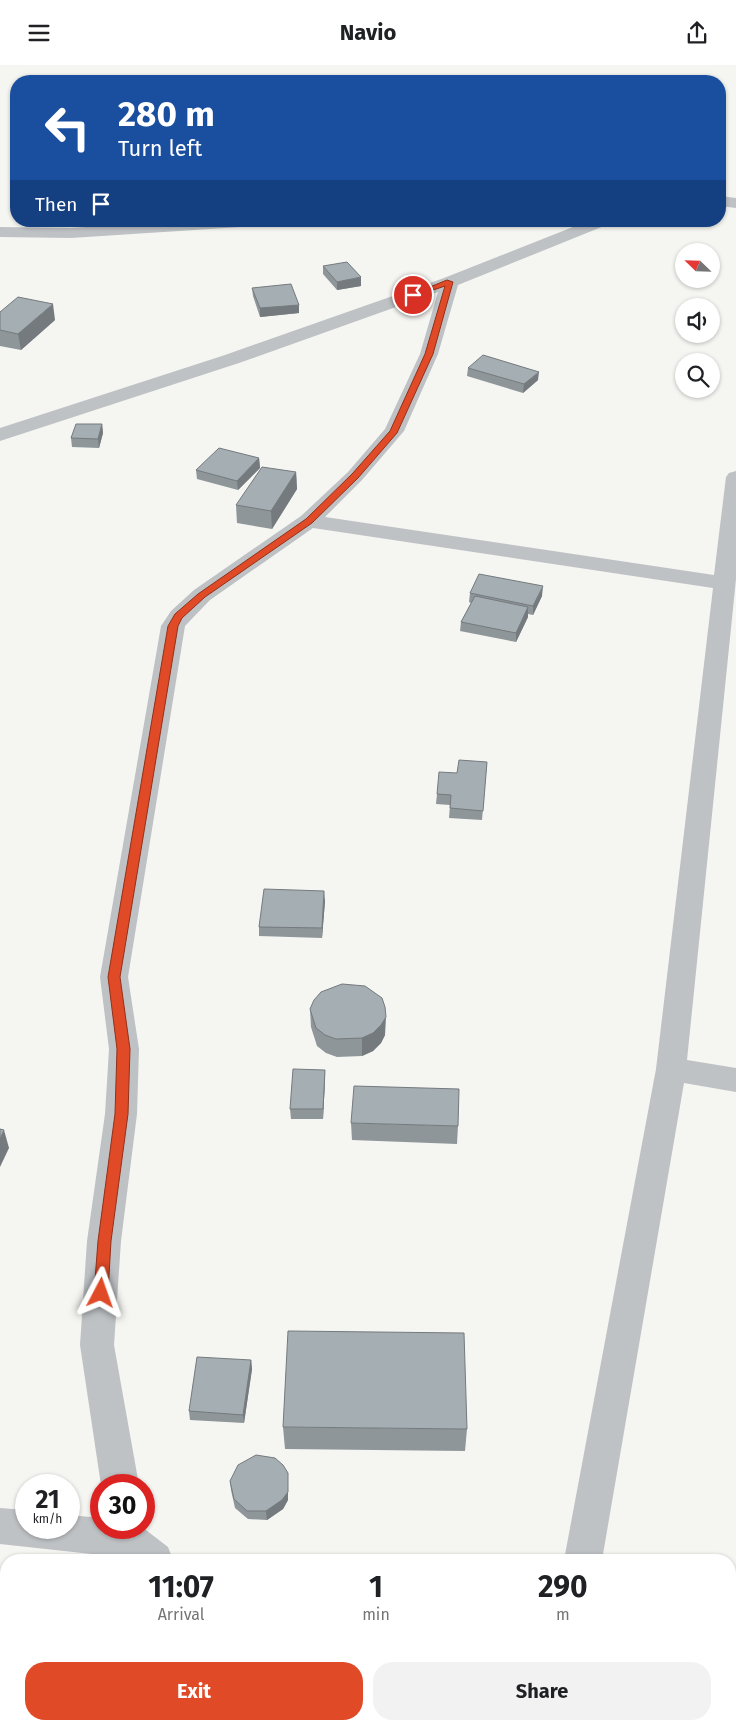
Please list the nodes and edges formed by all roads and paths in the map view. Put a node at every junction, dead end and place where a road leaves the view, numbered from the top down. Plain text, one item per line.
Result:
1 (164, 227) edge
2 (588, 227) edge
3 (0, 232) edge
4 (450, 282) junction
5 (0, 435) edge
6 (736, 477) edge
7 (309, 521) junction
8 (723, 583) junction
9 (672, 1069) junction
10 (736, 1080) edge
11 (118, 1474) edge
12 (0, 1526) edge
13 (135, 1542) edge
14 (584, 1554) edge

1 - 3 street
2 - 4 street
4 - 5 street
4 - 7 street
6 - 8 street
7 - 8 street
7 - 11 street
8 - 9 street
9 - 10 street
9 - 14 street
12 - 13 street

